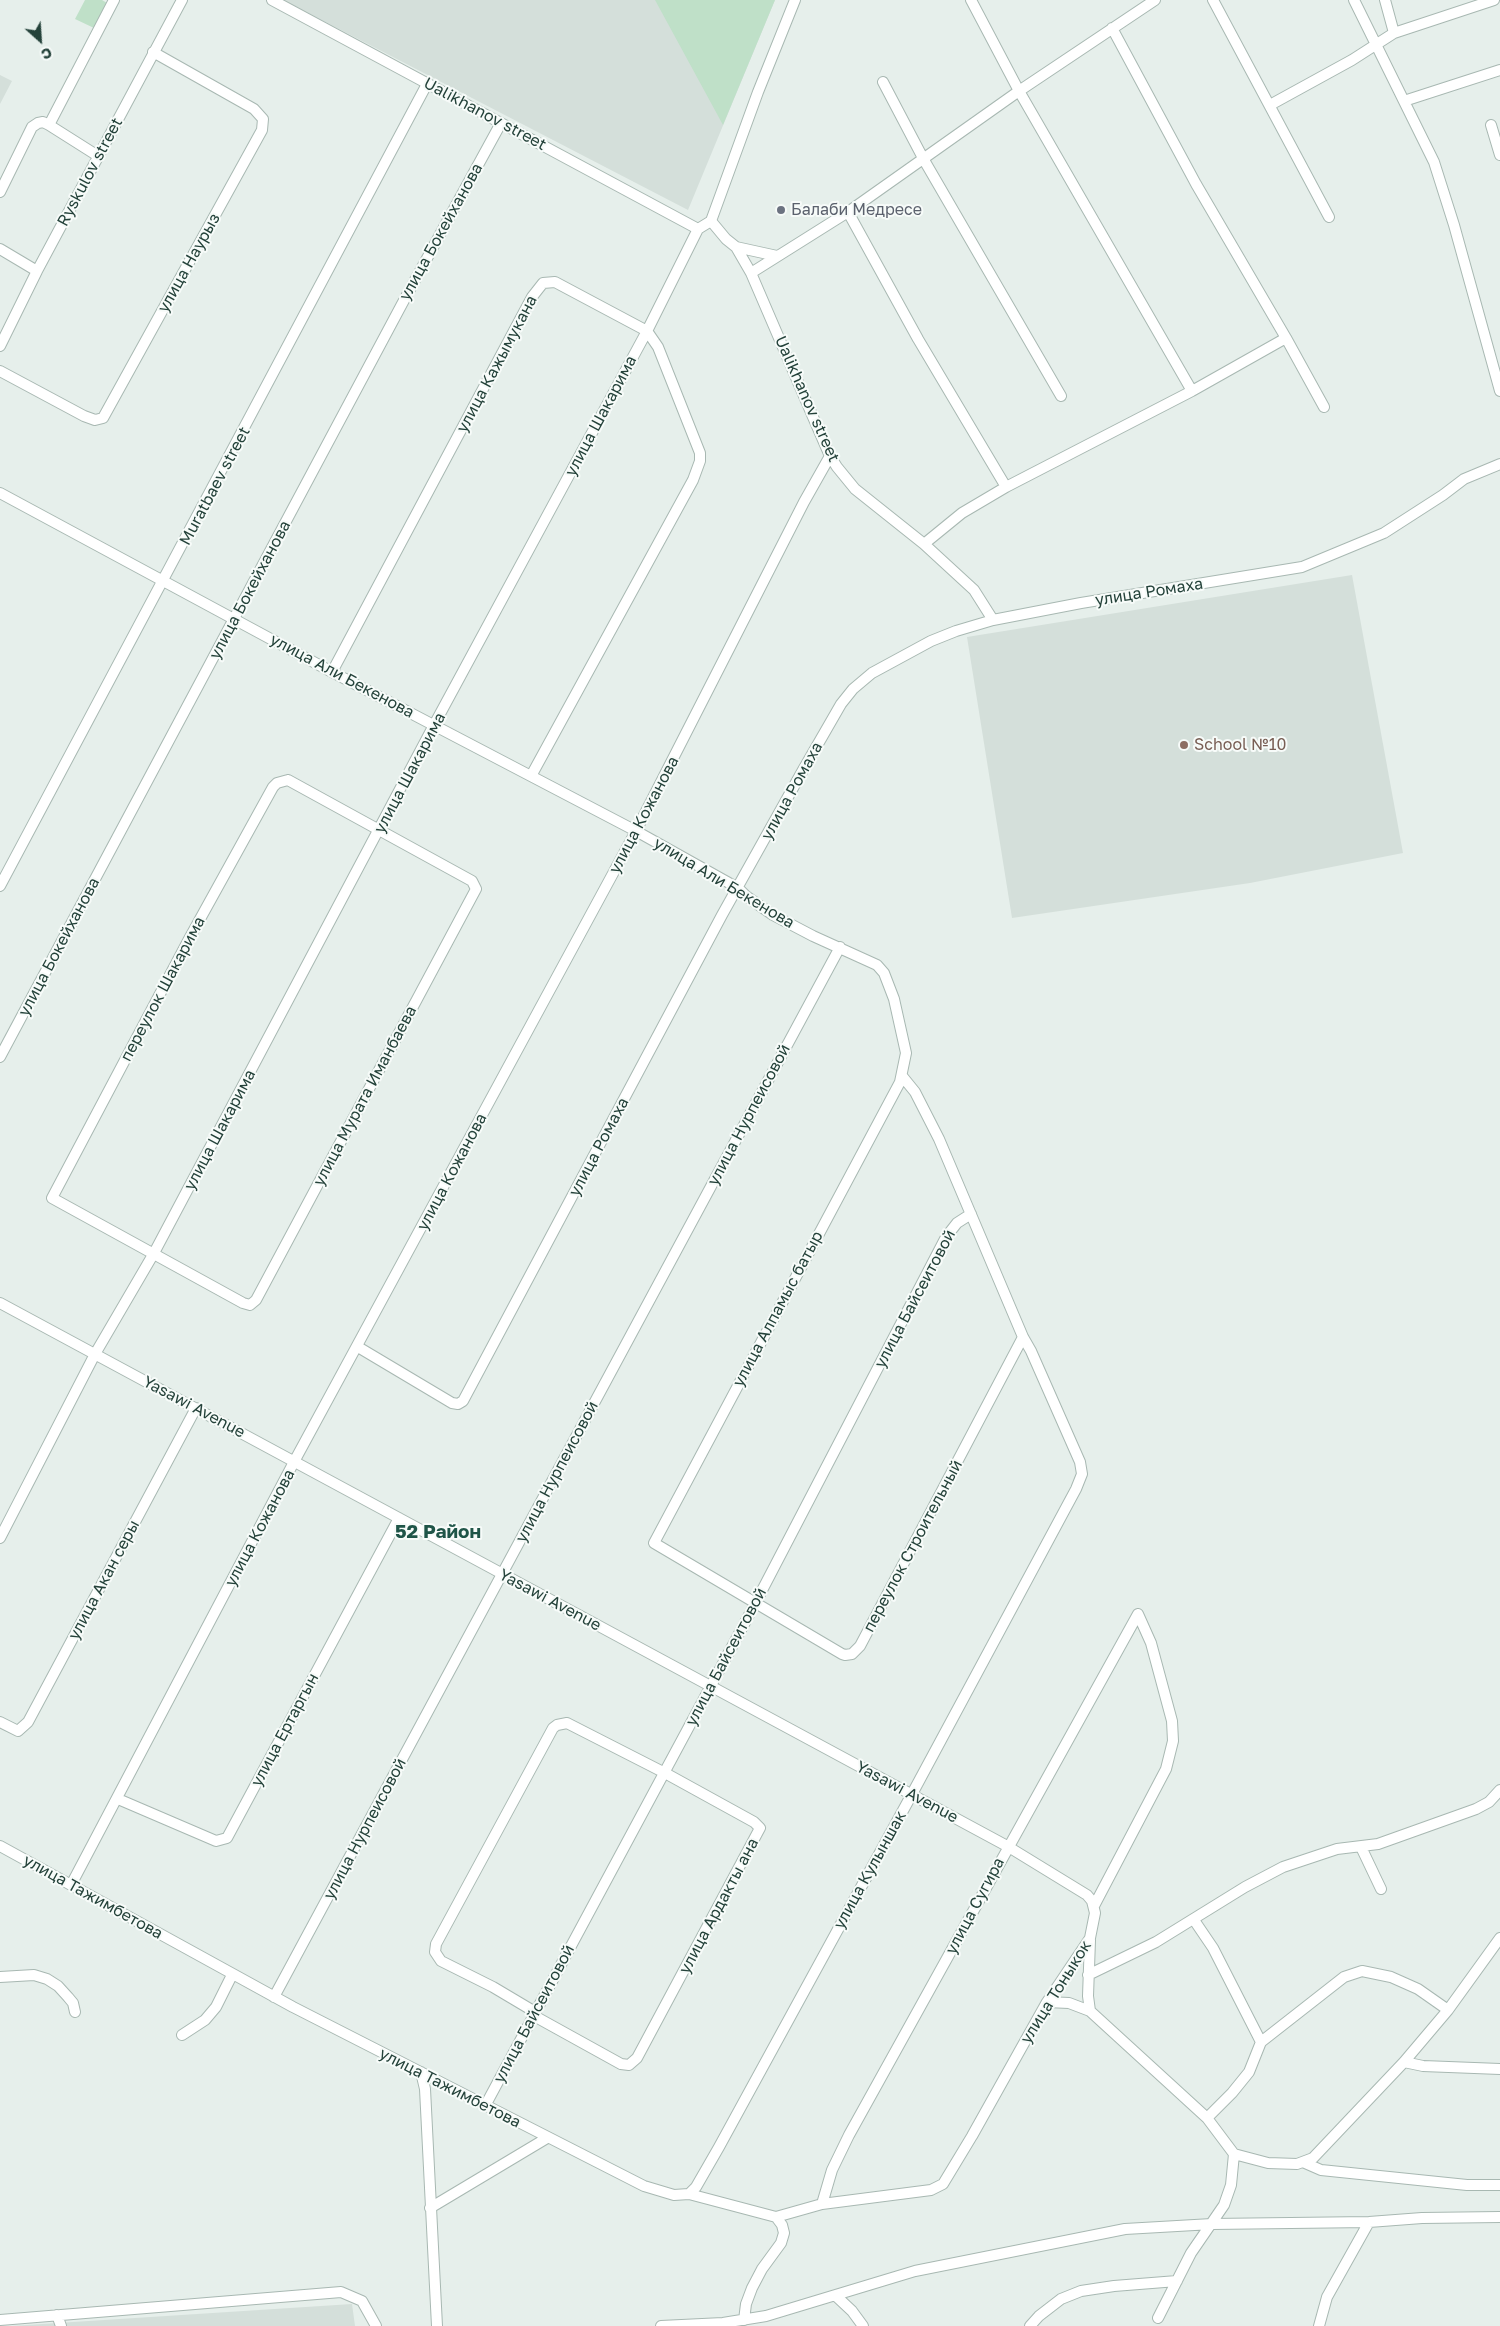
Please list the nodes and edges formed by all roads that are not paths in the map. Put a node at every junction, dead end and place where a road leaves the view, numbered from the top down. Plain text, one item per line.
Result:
1 (114, 0) edge
2 (182, 0) edge
3 (272, 0) edge
4 (795, 0) edge
5 (971, 0) edge
6 (1155, 0) edge
7 (1213, 0) edge
8 (1354, 0) edge
9 (1385, 0) edge
10 (1494, 0) edge
11 (1112, 28) junction
12 (1394, 33) junction
13 (1377, 43) junction
14 (153, 52) junction
15 (1500, 70) edge
16 (883, 82) dead end
17 (427, 84) junction
18 (1019, 91) junction
19 (1404, 101) junction
20 (1270, 105) junction
21 (501, 123) junction
22 (49, 125) junction
23 (1491, 125) dead end
24 (1497, 135) edge
25 (1500, 155) edge
26 (98, 156) junction
27 (924, 160) junction
28 (0, 192) edge
29 (848, 212) junction
30 (1329, 217) dead end
31 (711, 221) junction
32 (698, 229) junction
33 (736, 247) junction
34 (0, 249) edge
35 (777, 256) junction
36 (37, 271) junction
37 (751, 272) junction
38 (647, 331) junction
39 (1286, 338) junction
40 (0, 346) edge
41 (0, 371) edge
42 (1192, 391) junction
43 (1500, 391) edge
44 (1061, 396) dead end
45 (1324, 407) dead end
46 (830, 456) junction
47 (1500, 464) edge
48 (1006, 487) junction
49 (0, 492) edge
50 (924, 544) junction
51 (164, 581) junction
52 (234, 619) junction
53 (992, 620) junction
54 (332, 672) junction
55 (434, 724) junction
56 (531, 776) junction
57 (379, 831) junction
58 (636, 831) junction
59 (0, 886) edge
60 (738, 888) junction
61 (840, 947) junction
62 (0, 1057) edge
63 (902, 1076) junction
64 (971, 1214) junction
65 (154, 1253) junction
66 (0, 1303) edge
67 (1023, 1337) junction
68 (358, 1347) junction
69 (96, 1354) junction
70 (196, 1408) junction
71 (295, 1460) junction
72 (399, 1518) junction
73 (0, 1538) edge
74 (502, 1574) junction
75 (756, 1602) junction
76 (710, 1687) junction
77 (0, 1722) edge
78 (1171, 1756) joint
79 (665, 1773) junction
80 (1500, 1790) edge
81 (912, 1794) junction
82 (118, 1799) junction
83 (0, 1846) edge
84 (1007, 1846) junction
85 (1361, 1848) junction
86 (71, 1885) junction
87 (1380, 1889) dead end
88 (1094, 1906) junction
89 (1194, 1920) junction
90 (1090, 1938) junction
91 (1500, 1938) edge
92 (232, 1975) junction
93 (1088, 1976) junction
94 (0, 1977) edge
95 (274, 1997) junction
96 (1047, 2002) junction
97 (1448, 2010) junction
98 (1090, 2011) junction
99 (75, 2012) dead end
100 (534, 2014) junction
101 (182, 2035) dead end
102 (1261, 2042) junction
103 (1404, 2062) junction
104 (1500, 2069) edge
105 (422, 2072) junction
106 (485, 2106) junction
107 (1206, 2118) junction
108 (548, 2138) junction
109 (1234, 2154) junction
110 (1304, 2162) junction
111 (1500, 2185) edge
112 (931, 2190) joint
113 (689, 2194) junction
114 (822, 2204) junction
115 (430, 2208) junction
116 (776, 2216) junction
117 (1500, 2217) edge
118 (1369, 2222) junction
119 (1212, 2224) junction
120 (1177, 2281) junction
121 (836, 2296) junction
122 (57, 2315) junction
123 (1158, 2318) dead end
124 (0, 2320) edge
125 (744, 2320) junction
126 (61, 2326) edge
127 (376, 2326) edge
128 (437, 2326) edge
129 (661, 2326) edge
130 (863, 2326) edge
131 (1030, 2326) edge
132 (1319, 2326) edge

1 - 22 street
2 - 14 street, Ryskulov street
3 - 17 street, Ualikhanov street
4 - 31 street
5 - 18 street
6 - 11 street
7 - 20 street
8 - 13 street
9 - 12 street
10 - 12 street
11 - 18 street
11 - 39 street
12 - 13 street
13 - 19 street
13 - 20 street
14 - 26 street, Ryskulov street
14 - 41 street, улица Наурыз
15 - 19 street
16 - 27 street
17 - 21 street, Ualikhanov street
17 - 51 street, Muratbaev street
18 - 27 street
18 - 42 street
19 - 43 street
20 - 30 street
21 - 32 street, Ualikhanov street
21 - 52 street, улица Бокейханова
22 - 26 street
22 - 28 street
23 - 24 street
24 - 25 street
26 - 36 street, Ryskulov street
27 - 29 street
27 - 44 street
29 - 35 street
29 - 48 street
31 - 32 street
31 - 33 street, Ualikhanov street
32 - 38 street, улица Шакарима
33 - 35 street
33 - 37 street, Ualikhanov street
34 - 36 street
35 - 37 street
36 - 40 street, Ryskulov street
37 - 46 street, Ualikhanov street
38 - 54 street, улица Кажымукана
38 - 55 street, улица Шакарима
38 - 56 street
39 - 42 street
39 - 45 street
42 - 48 street
46 - 50 street, Ualikhanov street
46 - 58 street, улица Кожанова
47 - 53 street, улица Ромаха
48 - 50 street
49 - 51 street, улица Али Бекенова
50 - 53 street, Ualikhanov street
51 - 52 street, улица Али Бекенова
51 - 59 street, Muratbaev street
52 - 54 street, улица Али Бекенова
52 - 62 street, улица Бокейханова
53 - 60 street, улица Ромаха
54 - 55 street, улица Али Бекенова
55 - 56 street, улица Али Бекенова
55 - 57 street, улица Шакарима
56 - 58 street, улица Али Бекенова
57 - 65 street, улица Шакарима
57 - 65 street, улица Мурата Иманбаева
57 - 65 street, переулок Шакарима
58 - 60 street, улица Али Бекенова
58 - 68 street, улица Кожанова
60 - 61 street, улица Али Бекенова
60 - 68 street, улица Ромаха
61 - 63 street, улица Али Бекенова
61 - 74 street, улица Нурпеисовой
63 - 64 street
63 - 75 street, улица Алпамыс батыр
64 - 67 street
64 - 75 street, улица Байсеитовой
65 - 69 street, улица Шакарима
66 - 69 street, Yasawi Avenue
67 - 75 street, переулок Строительный
67 - 81 street, улица Кулыншак
68 - 71 street, улица Кожанова
69 - 70 street, Yasawi Avenue
69 - 73 street, улица Шакарима
70 - 71 street, Yasawi Avenue
70 - 77 street, улица Акан серы
71 - 72 street, Yasawi Avenue
71 - 82 street, улица Кожанова
72 - 74 street, Yasawi Avenue
72 - 82 street, улица Ертаргын
74 - 76 street, Yasawi Avenue
74 - 95 street, улица Нурпеисовой
75 - 76 street, улица Байсеитовой
76 - 79 street, улица Байсеитовой
76 - 81 street, Yasawi Avenue
78 - 84 street, улица Сугира
78 - 88 street, улица Тоныкок
79 - 100 street, улица Байсеитовой
79 - 100 street, улица Ардакты ана
79 - 100 street, улица Ардакты ана
80 - 85 street
81 - 84 street, Yasawi Avenue
81 - 113 street, улица Кулыншак
82 - 86 street, улица Кожанова
83 - 86 street, улица Тажимбетова
84 - 88 street, Yasawi Avenue
84 - 114 street, улица Сугира
85 - 87 street
85 - 89 street
86 - 92 street, улица Тажимбетова
88 - 90 street, улица Тоныкок
89 - 93 street
89 - 102 street
90 - 93 street
90 - 96 street, улица Тоныкок
91 - 97 street
92 - 95 street, улица Тажимбетова
92 - 101 street
93 - 98 street
94 - 99 street
95 - 105 street, улица Тажимбетова
96 - 98 street
96 - 112 street, улица Тоныкок
97 - 102 street
97 - 103 street
98 - 107 street
100 - 106 street, улица Байсеитовой
102 - 107 street
103 - 104 street
103 - 110 street
105 - 106 street, улица Тажимбетова
105 - 115 street
106 - 108 street, улица Тажимбетова
107 - 109 street
108 - 113 street, улица Тажимбетова
108 - 115 street
109 - 110 street
109 - 119 street
110 - 111 street
112 - 114 street, улица Тажимбетова
113 - 116 street, улица Тажимбетова
114 - 116 street, улица Тажимбетова
115 - 128 street
116 - 125 street
117 - 118 street
118 - 119 street
118 - 132 street
119 - 120 street
119 - 121 street
120 - 123 street
120 - 131 street
121 - 125 street
121 - 130 street
122 - 124 street
122 - 126 street
122 - 127 street
125 - 129 street

